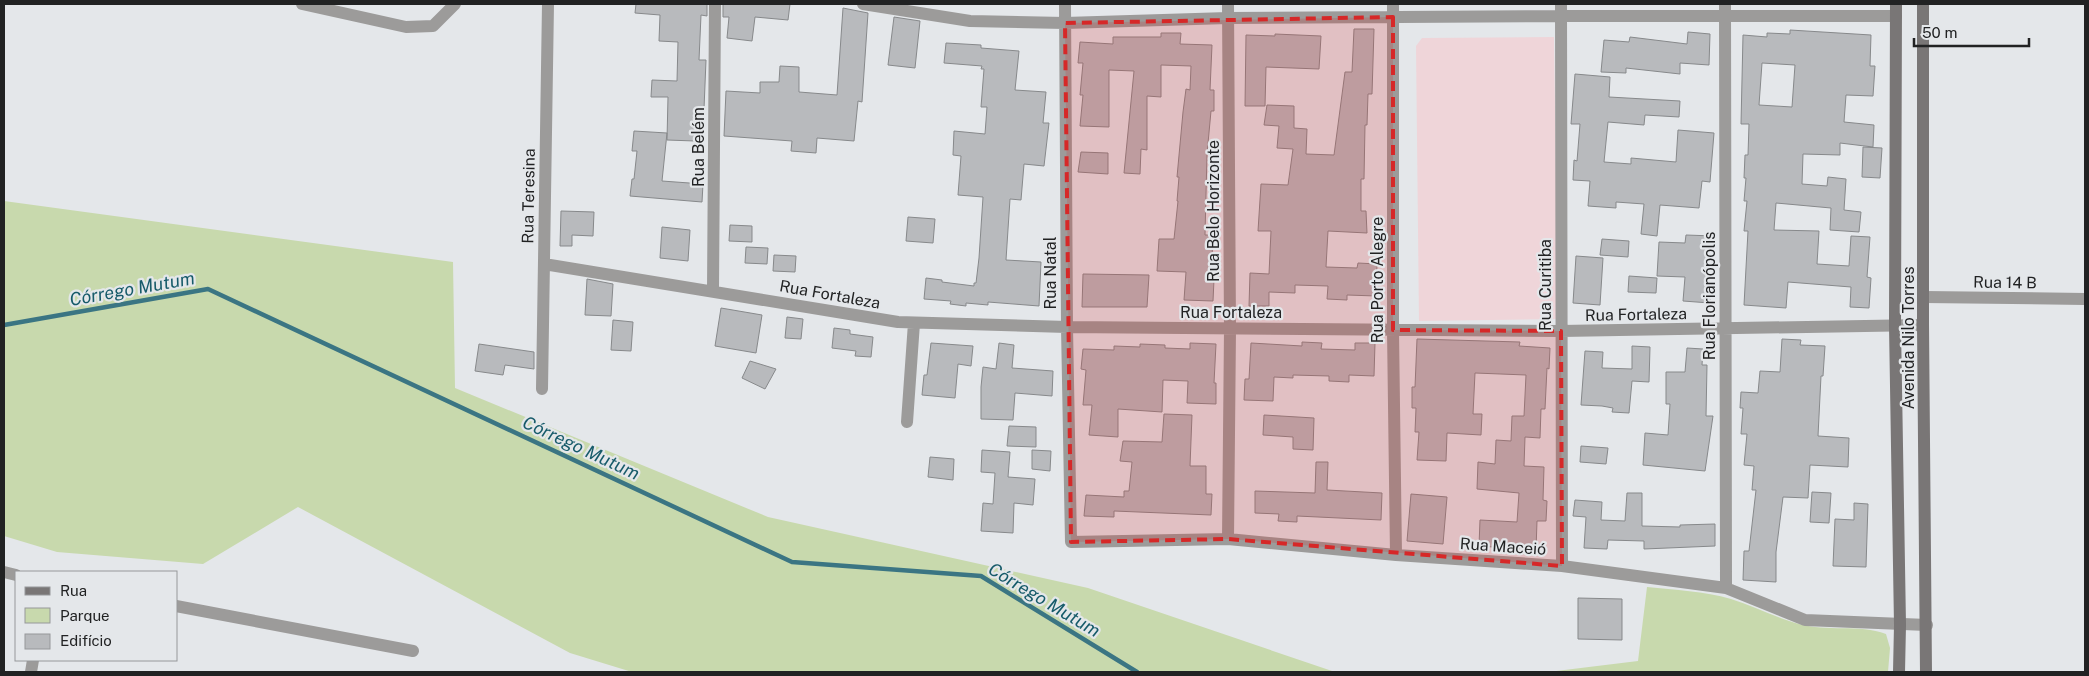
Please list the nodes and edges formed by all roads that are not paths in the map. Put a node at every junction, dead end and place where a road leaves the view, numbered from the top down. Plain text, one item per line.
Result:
1 (302, 4) edge
2 (455, 4) edge
3 (548, 4) edge
4 (715, 4) edge
5 (870, 4) edge
6 (1065, 4) edge
7 (1228, 4) edge
8 (1923, 4) edge
9 (1725, 9) edge
10 (1393, 10) edge
11 (1561, 10) edge
12 (1896, 10) edge
13 (1228, 18) junction
14 (1065, 22) junction
15 (544, 264) junction
16 (713, 290) junction
17 (1924, 297) junction
18 (2085, 299) edge
19 (914, 323) junction
20 (1923, 325) junction
21 (1895, 326) junction
22 (1067, 327) junction
23 (1230, 329) junction
24 (1726, 329) junction
25 (1393, 330) junction
26 (1561, 331) junction
27 (542, 389) dead end
28 (907, 422) dead end
29 (1228, 539) junction
30 (1071, 542) joint
31 (1396, 555) junction
32 (1562, 566) junction
33 (1726, 588) junction
34 (178, 606) edge
35 (1900, 624) junction
36 (1927, 625) junction
37 (413, 651) dead end
38 (1899, 672) edge
39 (1926, 672) edge

1 - 2 street
3 - 15 street, Rua Teresina
4 - 16 street, Rua Belém
5 - 14 street
6 - 14 street, Rua Natal
7 - 13 street, Rua Belo Horizonte
8 - 17 main road, Avenida Nilo Torres
9 - 11 street
9 - 12 street
9 - 24 street, Rua Florianópolis
10 - 11 street
10 - 13 street
10 - 25 street, Rua Porto Alegre
11 - 26 street, Rua Curitiba
12 - 21 main road, Avenida Nilo Torres
13 - 14 street
13 - 23 street, Rua Belo Horizonte
14 - 22 street, Rua Natal
15 - 16 street, Rua Fortaleza
15 - 27 street, Rua Teresina
16 - 19 street, Rua Fortaleza
17 - 18 street, Rua 14 B
17 - 20 main road, Avenida Nilo Torres
19 - 22 street, Rua Fortaleza
19 - 28 street
20 - 21 street, Rua Fortaleza
20 - 36 main road, Avenida Nilo Torres
21 - 24 street, Rua Fortaleza
21 - 35 main road, Avenida Nilo Torres
22 - 23 street, Rua Fortaleza
22 - 30 street, Rua Natal
23 - 25 street, Rua Fortaleza
23 - 29 street, Rua Belo Horizonte
24 - 26 street, Rua Fortaleza
24 - 33 street, Rua Florianópolis
25 - 26 street, Rua Fortaleza
25 - 31 street, Rua Porto Alegre
26 - 32 street, Rua Curitiba
29 - 30 street, Rua Maceió
29 - 31 street, Rua Maceió
31 - 32 street, Rua Maceió
32 - 33 street, Rua Maceió
33 - 35 street, Rua Maceió
34 - 37 street
35 - 36 street, Rua Maceió
35 - 38 main road, Avenida Nilo Torres
36 - 39 main road, Avenida Nilo Torres

